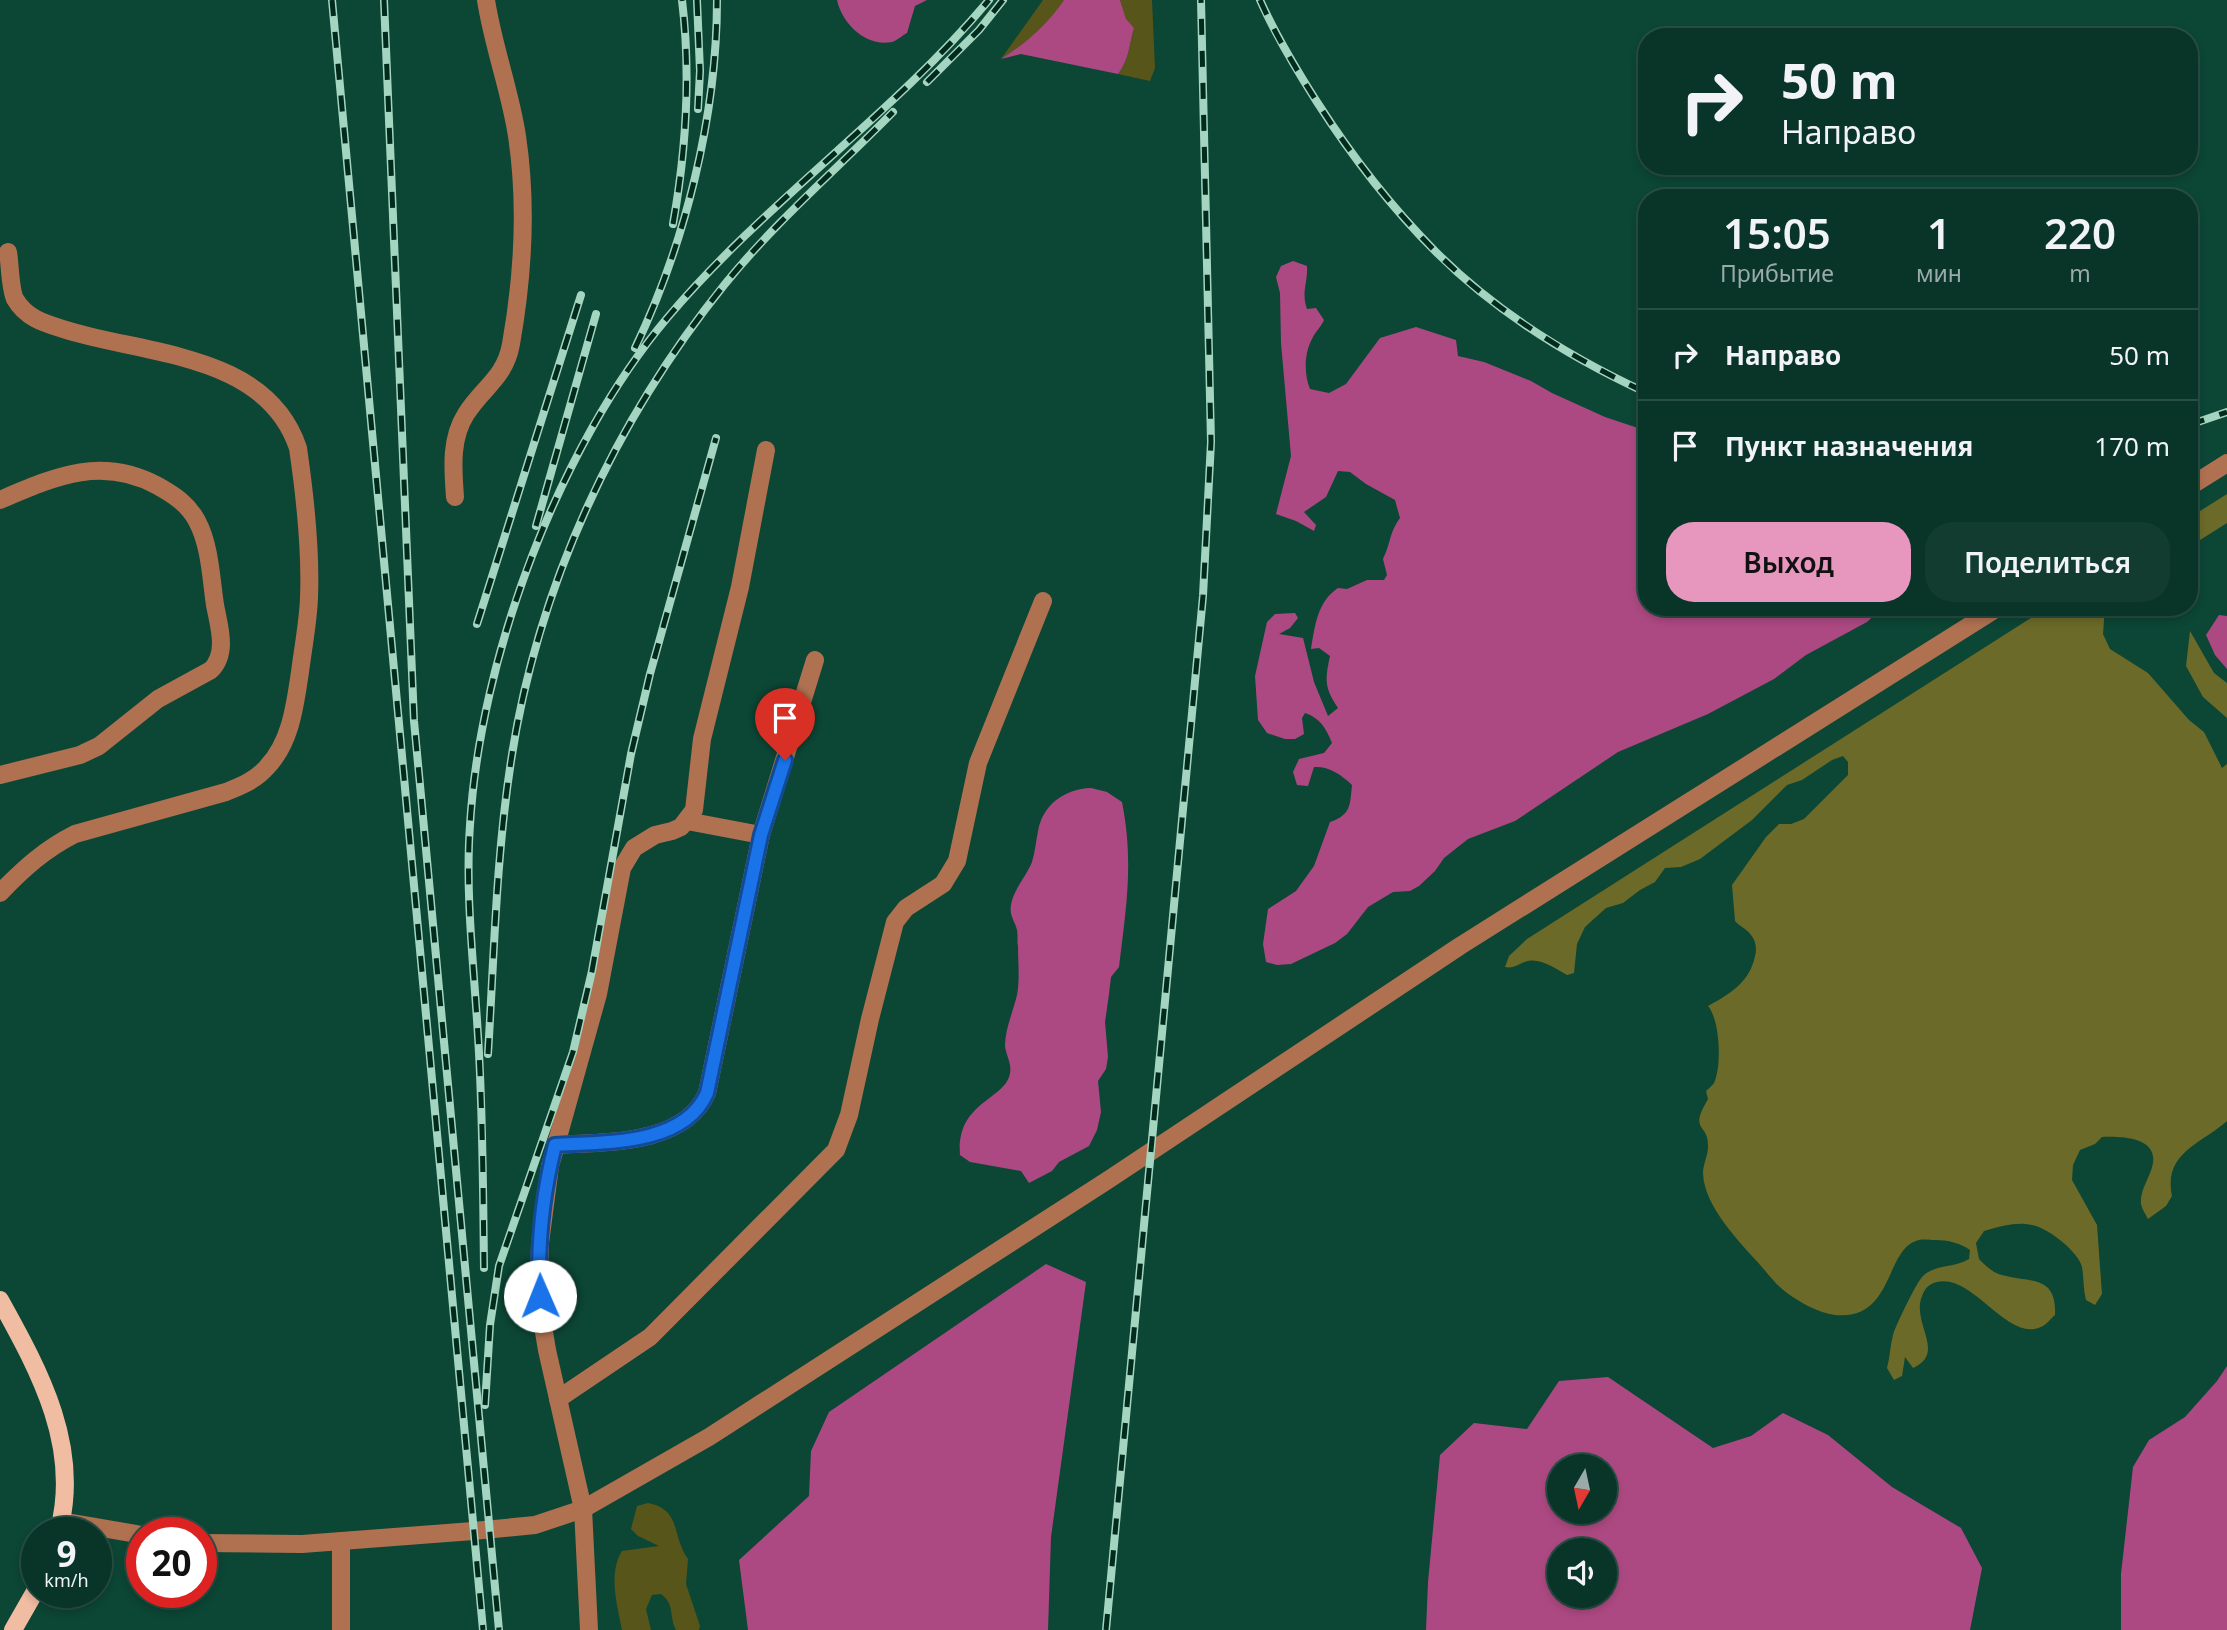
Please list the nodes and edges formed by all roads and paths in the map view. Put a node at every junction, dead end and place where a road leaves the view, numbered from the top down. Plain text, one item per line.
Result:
1 (486, 0) edge
2 (8, 251) dead end
3 (766, 450) dead end
4 (2227, 463) edge
5 (2198, 481) edge
6 (455, 497) dead end
7 (0, 500) edge
8 (1043, 601) dead end
9 (1984, 616) edge
10 (815, 660) dead end
11 (0, 775) edge
12 (687, 821) junction
13 (761, 835) junction
14 (0, 893) edge
15 (555, 1145) junction
16 (0, 1300) edge
17 (558, 1399) junction
18 (583, 1509) junction
19 (60, 1517) edge
20 (341, 1542) junction
21 (217, 1543) edge
22 (26, 1608) edge
23 (13, 1630) edge
24 (341, 1630) edge
25 (589, 1630) edge

1 - 6 street
2 - 14 street
3 - 12 street
4 - 5 street
7 - 11 street
8 - 17 street
9 - 18 street
10 - 13 street
12 - 13 street
12 - 15 street
13 - 15 street
15 - 17 street
16 - 19 main road
17 - 18 street
18 - 20 street
18 - 25 street
20 - 21 street
20 - 24 street
22 - 23 main road

